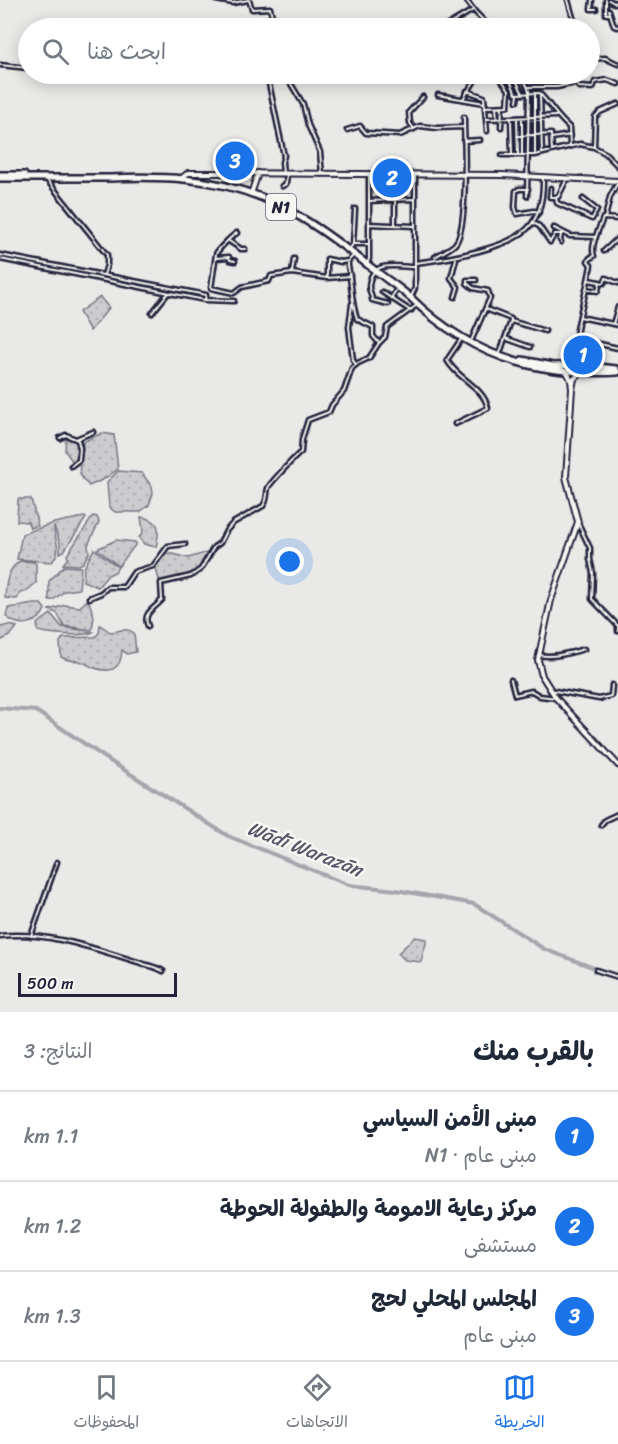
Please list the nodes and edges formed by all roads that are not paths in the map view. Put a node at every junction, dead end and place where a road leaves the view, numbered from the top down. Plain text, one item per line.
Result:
1 (216, 0) edge
2 (249, 0) edge
3 (466, 0) edge
4 (568, 0) edge
5 (592, 0) edge
6 (608, 0) edge
7 (618, 2) edge
8 (596, 9) dead end
9 (473, 10) junction
10 (272, 18) edge
11 (460, 18) edge
12 (481, 18) edge
13 (573, 18) edge
14 (618, 27) edge
15 (600, 58) edge
16 (618, 64) edge
17 (0, 65) edge
18 (18, 67) edge
19 (600, 81) edge
20 (269, 84) edge
21 (291, 84) edge
22 (472, 84) edge
23 (505, 84) edge
24 (512, 84) edge
25 (518, 84) edge
26 (527, 84) edge
27 (570, 84) edge
28 (576, 84) edge
29 (595, 84) edge
30 (618, 84) edge
31 (528, 87) junction
32 (467, 92) junction
33 (529, 93) junction
34 (535, 93) junction
35 (523, 94) junction
36 (438, 95) dead end
37 (510, 95) junction
38 (517, 95) junction
39 (540, 95) junction
40 (423, 97) dead end
41 (463, 99) junction
42 (517, 101) dead end
43 (618, 104) edge
44 (484, 105) junction
45 (496, 107) junction
46 (502, 107) junction
47 (556, 116) junction
48 (464, 117) dead end
49 (541, 117) junction
50 (511, 118) junction
51 (517, 118) junction
52 (522, 118) junction
53 (528, 118) junction
54 (535, 118) junction
55 (487, 119) junction
56 (497, 119) junction
57 (502, 119) junction
58 (464, 127) junction
59 (501, 127) dead end
60 (347, 129) dead end
61 (414, 129) junction
62 (487, 131) dead end
63 (540, 135) junction
64 (570, 135) junction
65 (518, 136) junction
66 (522, 136) junction
67 (529, 136) junction
68 (536, 136) junction
69 (552, 138) junction
70 (480, 140) dead end
71 (464, 141) junction
72 (570, 145) junction
73 (594, 147) junction
74 (552, 151) junction
75 (542, 153) junction
76 (529, 154) junction
77 (502, 155) dead end
78 (512, 155) junction
79 (518, 155) junction
80 (522, 155) junction
81 (536, 155) junction
82 (618, 166) edge
83 (258, 173) junction
84 (285, 174) junction
85 (322, 174) junction
86 (369, 174) junction
87 (415, 174) junction
88 (0, 176) edge
89 (127, 176) junction
90 (466, 176) junction
91 (528, 177) junction
92 (46, 178) junction
93 (182, 178) junction
94 (543, 179) junction
95 (567, 179) junction
96 (618, 182) edge
97 (290, 187) dead end
98 (551, 188) dead end
99 (528, 189) junction
100 (251, 194) junction
101 (527, 196) dead end
102 (556, 198) junction
103 (415, 199) junction
104 (583, 199) dead end
105 (395, 200) junction
106 (369, 201) junction
107 (355, 209) dead end
108 (539, 212) junction
109 (604, 218) junction
110 (618, 219) edge
111 (532, 223) junction
112 (369, 224) junction
113 (395, 225) junction
114 (415, 226) junction
115 (554, 228) dead end
116 (237, 233) dead end
117 (562, 233) junction
118 (596, 237) junction
119 (618, 238) edge
120 (230, 241) junction
121 (561, 242) dead end
122 (353, 244) junction
123 (369, 244) junction
124 (245, 249) dead end
125 (349, 250) junction
126 (604, 251) dead end
127 (355, 254) junction
128 (0, 255) edge
129 (435, 257) dead end
130 (216, 258) junction
131 (456, 258) junction
132 (0, 259) edge
133 (294, 259) dead end
134 (235, 261) dead end
135 (348, 261) junction
136 (367, 264) junction
137 (415, 265) junction
138 (374, 270) junction
139 (292, 273) junction
140 (104, 275) junction
141 (350, 276) junction
142 (327, 278) junction
143 (476, 280) dead end
144 (589, 280) junction
145 (600, 282) junction
146 (618, 283) edge
147 (398, 288) junction
148 (586, 289) junction
149 (168, 292) junction
150 (382, 292) dead end
151 (455, 297) dead end
152 (391, 298) junction
153 (411, 298) junction
154 (205, 300) junction
155 (234, 301) dead end
156 (352, 304) junction
157 (388, 304) dead end
158 (417, 305) junction
159 (618, 307) edge
160 (486, 309) junction
161 (411, 311) junction
162 (152, 313) dead end
163 (580, 317) junction
164 (511, 321) junction
165 (613, 324) junction
166 (618, 325) edge
167 (545, 331) dead end
168 (462, 338) junction
169 (505, 338) junction
170 (472, 339) junction
171 (576, 339) junction
172 (379, 343) junction
173 (530, 347) dead end
174 (618, 348) edge
175 (574, 350) junction
176 (500, 352) junction
177 (356, 365) junction
178 (567, 365) junction
179 (580, 366) junction
180 (618, 371) edge
181 (567, 372) junction
182 (580, 374) junction
183 (572, 389) junction
184 (455, 424) dead end
185 (93, 432) dead end
186 (60, 438) dead end
187 (76, 439) junction
188 (71, 466) dead end
189 (578, 522) junction
190 (185, 544) dead end
191 (89, 598) dead end
192 (148, 626) dead end
193 (618, 628) edge
194 (584, 649) dead end
195 (539, 655) junction
196 (511, 680) dead end
197 (612, 685) dead end
198 (550, 690) junction
199 (556, 698) junction
200 (618, 765) edge
201 (618, 814) edge
202 (602, 825) dead end
203 (57, 862) dead end
204 (0, 936) edge
205 (30, 936) junction
206 (596, 970) dead end
207 (163, 971) dead end
208 (618, 977) edge

1 - 2 street
2 - 10 street
3 - 9 street
4 - 13 street
5 - 8 street
6 - 7 street
6 - 14 street
9 - 11 street
9 - 12 street
15 - 16 street
17 - 18 street
19 - 30 street
20 - 84 street
21 - 85 street
22 - 32 street
23 - 37 street
24 - 38 street
25 - 35 street
26 - 31 street
27 - 31 street
28 - 29 street
31 - 33 street
32 - 41 street
32 - 44 street
33 - 34 street
33 - 35 street
33 - 53 street
34 - 39 street
34 - 54 street
35 - 38 street
36 - 41 street
37 - 38 street
37 - 46 street
38 - 42 street
39 - 47 street
39 - 49 street
40 - 61 street
41 - 44 street
43 - 73 street
44 - 45 street
44 - 55 street
45 - 46 street
45 - 56 street
46 - 57 street
47 - 49 street
47 - 64 street
48 - 58 street
49 - 54 street
49 - 63 street
50 - 51 street
50 - 57 street
50 - 78 street
51 - 52 street
51 - 65 street
52 - 53 street
52 - 66 street
53 - 54 street
53 - 67 street
54 - 68 street
55 - 56 street
55 - 62 street
56 - 57 street
57 - 59 street
58 - 61 street
58 - 71 street
60 - 61 street
63 - 68 street
63 - 69 street
63 - 75 street
64 - 69 street
64 - 72 street
65 - 66 street
65 - 79 street
66 - 67 street
66 - 80 street
67 - 68 street
67 - 76 street
68 - 81 street
69 - 74 street
70 - 71 street
71 - 90 street
72 - 73 street
72 - 74 street
73 - 82 street
74 - 75 street
75 - 81 street
76 - 80 street
76 - 81 street
76 - 91 street
77 - 78 street
78 - 79 street
79 - 80 street
83 - 84 main road
83 - 93 main road
83 - 100 main road
84 - 85 main road
84 - 97 street
85 - 86 main road
86 - 87 main road
86 - 106 street
87 - 90 main road
87 - 103 street
88 - 89 highway, N1
88 - 92 highway, N1
89 - 92 highway, N1
89 - 93 highway, N1
90 - 91 main road
90 - 129 street
91 - 94 main road
91 - 99 street
92 - 140 street
93 - 100 highway, N1
94 - 95 main road
94 - 108 street
95 - 96 main road
95 - 102 street
96 - 109 street
98 - 102 street
99 - 101 street
99 - 108 street
100 - 125 highway, N1
102 - 104 street
103 - 105 street
103 - 114 street
105 - 106 street
105 - 113 street
106 - 112 street
107 - 122 street
108 - 111 street
109 - 110 street
109 - 118 street
111 - 117 street
111 - 131 street
112 - 113 street
112 - 123 street
113 - 114 street
114 - 137 street
115 - 117 street
116 - 120 street
117 - 118 street
117 - 121 street
118 - 144 street
119 - 126 street
120 - 124 street
120 - 130 street
122 - 123 street
122 - 125 street
123 - 136 street
125 - 127 highway, N1
127 - 135 street
127 - 136 highway, N1
128 - 140 street
130 - 134 street
130 - 139 street
131 - 137 street
131 - 151 street
132 - 149 street
133 - 139 street
135 - 141 street
135 - 142 street
136 - 138 highway, N1
137 - 138 street
137 - 153 street
138 - 147 highway, N1
138 - 157 street
139 - 142 street
140 - 154 street
141 - 142 street
141 - 156 street
143 - 160 street
144 - 145 street
144 - 148 street
145 - 146 street
145 - 148 street
147 - 152 street
147 - 153 highway, N1
148 - 163 street
149 - 154 street
149 - 162 street
150 - 152 street
152 - 161 street
153 - 158 highway, N1
153 - 170 highway, N1
154 - 155 street
156 - 172 street
156 - 177 street
158 - 161 street
158 - 168 highway, N1
159 - 165 street
160 - 164 street
160 - 170 street
161 - 172 street
163 - 165 street
163 - 171 street
164 - 167 street
164 - 169 street
165 - 166 street
168 - 181 highway, N1
168 - 184 street
169 - 173 street
169 - 176 street
170 - 176 highway, N1
171 - 174 street
171 - 175 street
172 - 177 street
175 - 178 street
175 - 179 street
176 - 178 highway, N1
177 - 192 street
178 - 179 highway
178 - 181 highway
179 - 180 highway, N1
179 - 182 highway
180 - 182 highway, N1
181 - 182 highway, N1
181 - 183 main road
182 - 183 main road
183 - 189 main road
185 - 187 street
186 - 187 street
187 - 188 street
189 - 193 street
189 - 195 main road
190 - 191 street
194 - 195 street
195 - 198 main road
196 - 199 street
197 - 198 street
198 - 199 main road
199 - 200 main road
201 - 202 street
203 - 205 street
204 - 205 street
205 - 207 street
206 - 208 street

